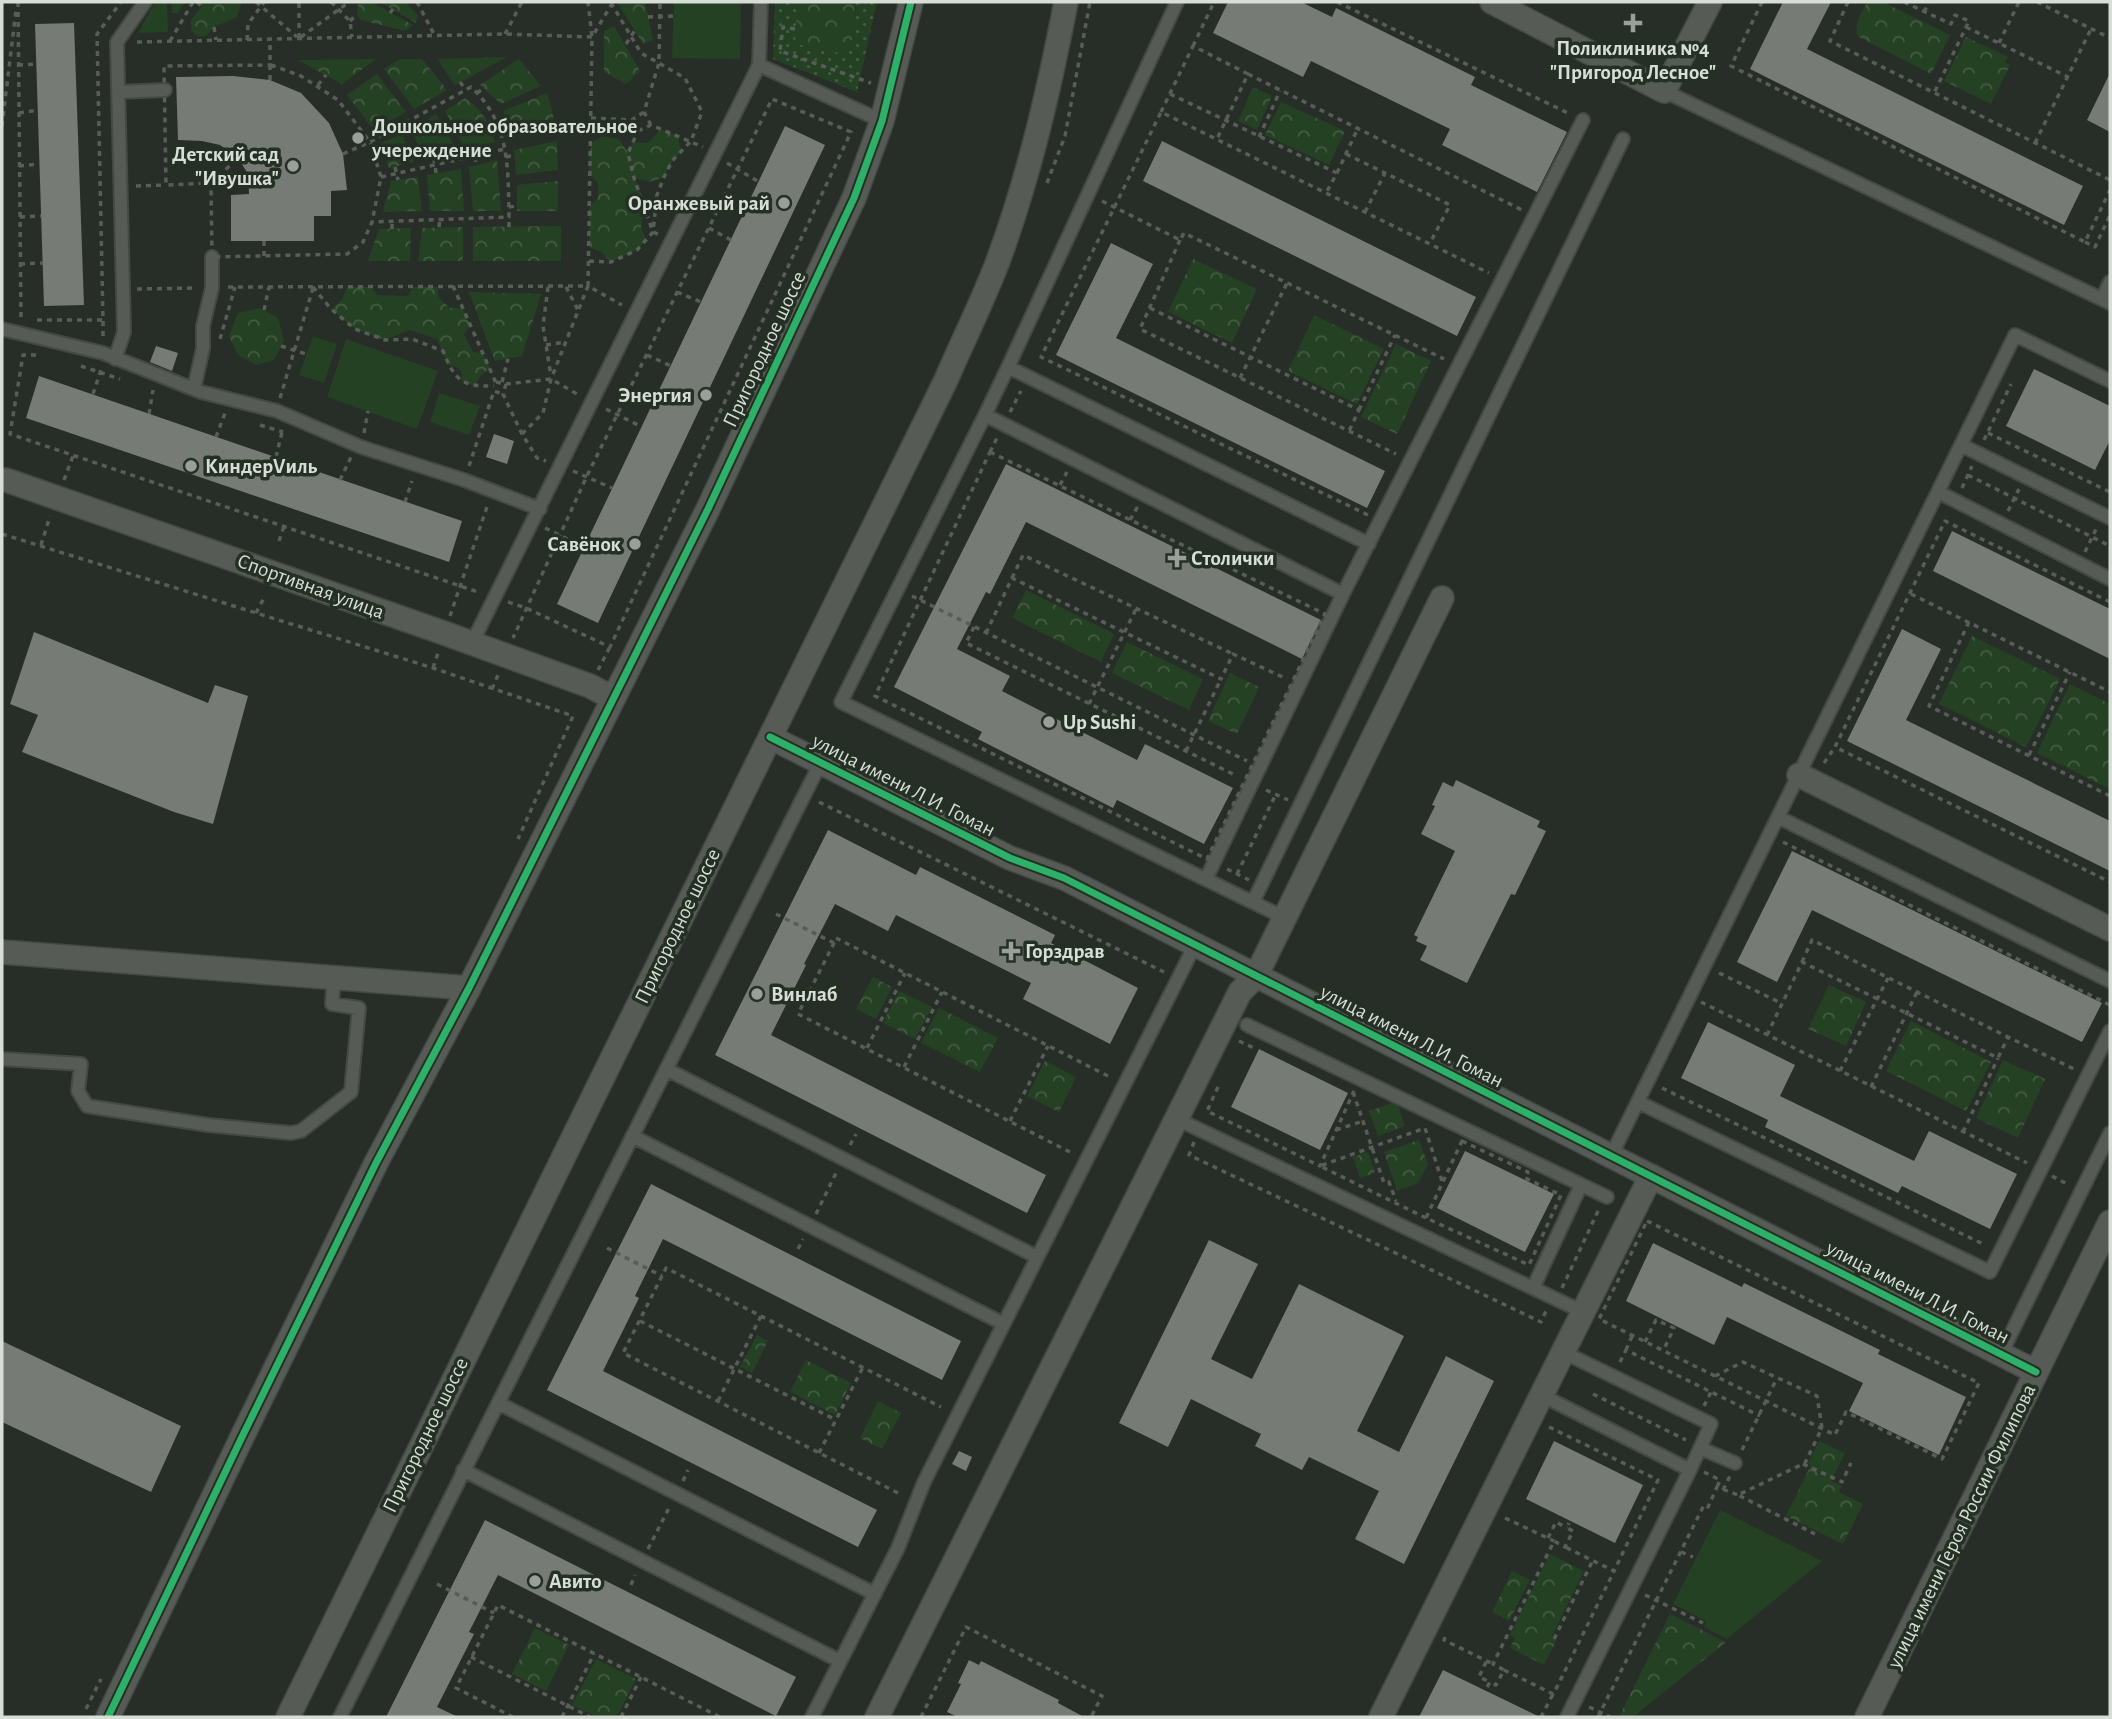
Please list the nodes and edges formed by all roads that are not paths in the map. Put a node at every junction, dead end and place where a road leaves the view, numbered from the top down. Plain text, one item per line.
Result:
1 (145, 2) edge
2 (761, 2) edge
3 (911, 2) edge
4 (1066, 2) edge
5 (1177, 2) edge
6 (1492, 2) edge
7 (1710, 2) edge
8 (759, 65) junction
9 (165, 90) road end
10 (1664, 91) junction
11 (119, 92) junction
12 (1580, 119) road end
13 (882, 121) junction
14 (1623, 139) dead end
15 (212, 257) road end
16 (2110, 282) edge
17 (2106, 301) edge
18 (2, 329) edge
19 (115, 359) junction
20 (1008, 367) junction
21 (2110, 382) edge
22 (194, 389) junction
23 (985, 415) junction
24 (1961, 444) junction
25 (3, 479) edge
26 (1938, 492) junction
27 (540, 509) junction
28 (2107, 517) edge
29 (1369, 544) junction
30 (2110, 579) edge
31 (1343, 594) junction
32 (1442, 598) dead end
33 (472, 643) junction
34 (613, 698) junction
35 (770, 737) junction
36 (821, 762) junction
37 (1799, 775) junction
38 (1778, 817) junction
39 (1206, 879) junction
40 (1253, 902) junction
41 (1285, 918) junction
42 (2110, 929) edge
43 (1195, 945) junction
44 (2, 952) edge
45 (334, 976) junction
46 (1256, 976) junction
47 (2110, 981) edge
48 (469, 988) junction
49 (1247, 1024) road end
50 (2110, 1031) edge
51 (2, 1059) edge
52 (666, 1069) junction
53 (1638, 1102) junction
54 (1177, 1119) junction
55 (2110, 1133) edge
56 (632, 1136) junction
57 (1611, 1156) junction
58 (1651, 1176) junction
59 (1581, 1185) junction
60 (1607, 1197) dead end
61 (2110, 1222) edge
62 (1037, 1257) junction
63 (1533, 1288) junction
64 (1583, 1312) junction
65 (1004, 1324) junction
66 (1563, 1352) junction
67 (2001, 1354) junction
68 (2036, 1372) junction
69 (1541, 1395) junction
70 (498, 1403) junction
71 (1700, 1448) junction
72 (1735, 1463) dead end
73 (463, 1470) junction
74 (1690, 1470) junction
75 (875, 1594) junction
76 (840, 1661) junction
77 (108, 1717) edge
78 (288, 1717) edge
79 (340, 1717) edge
80 (812, 1717) edge
81 (877, 1717) edge
82 (1381, 1717) edge
83 (1567, 1717) edge
84 (1867, 1717) edge

1 - 11 lane
2 - 8 lane
3 - 13 street, Пригородное шоссе
4 - 35 street, Пригородное шоссе
5 - 20 lane
6 - 10 street
7 - 10 street
8 - 13 lane
8 - 27 lane
9 - 11 lane
10 - 17 lane
11 - 19 lane
12 - 29 lane
13 - 34 street, Пригородное шоссе
14 - 40 lane
15 - 22 lane
16 - 17 lane
18 - 19 lane
19 - 22 lane
20 - 23 lane
20 - 29 lane
21 - 24 lane
22 - 27 lane
23 - 31 lane
23 - 39 lane
24 - 26 lane
24 - 28 lane
25 - 33 street, Спортивная улица
26 - 30 lane
26 - 37 lane
27 - 33 lane
29 - 31 lane
31 - 39 lane
32 - 41 street
33 - 34 street, Спортивная улица
34 - 48 street, Пригородное шоссе
35 - 36 street, улица имени Л.И. Гоман
35 - 78 street, Пригородное шоссе
36 - 43 street, улица имени Л.И. Гоман
36 - 52 lane
37 - 38 lane
37 - 42 street
38 - 47 lane
38 - 53 lane
39 - 40 lane
40 - 41 lane
41 - 46 street
43 - 46 street, улица имени Л.И. Гоман
43 - 62 lane
44 - 45 street
45 - 48 street
45 - 51 lane
46 - 54 street
46 - 57 street, улица имени Л.И. Гоман
48 - 77 street, Пригородное шоссе
49 - 59 lane
50 - 53 lane
52 - 56 lane
52 - 62 lane
53 - 57 lane
54 - 63 lane
54 - 81 street
55 - 67 lane
56 - 65 lane
56 - 70 lane
57 - 58 street, улица имени Л.И. Гоман
58 - 64 street
58 - 67 street, улица имени Л.И. Гоман
59 - 60 lane
59 - 63 lane
61 - 68 street, улица имени Героя России Филипова
62 - 65 lane
63 - 64 lane
64 - 66 street
65 - 75 lane
66 - 69 street
66 - 71 lane
67 - 68 street, улица имени Л.И. Гоман
68 - 84 street, улица имени Героя России Филипова
69 - 74 lane
69 - 82 street
70 - 73 lane
70 - 75 lane
71 - 72 lane
71 - 74 lane
73 - 76 lane
73 - 79 lane
74 - 83 lane
75 - 76 lane
76 - 80 lane

